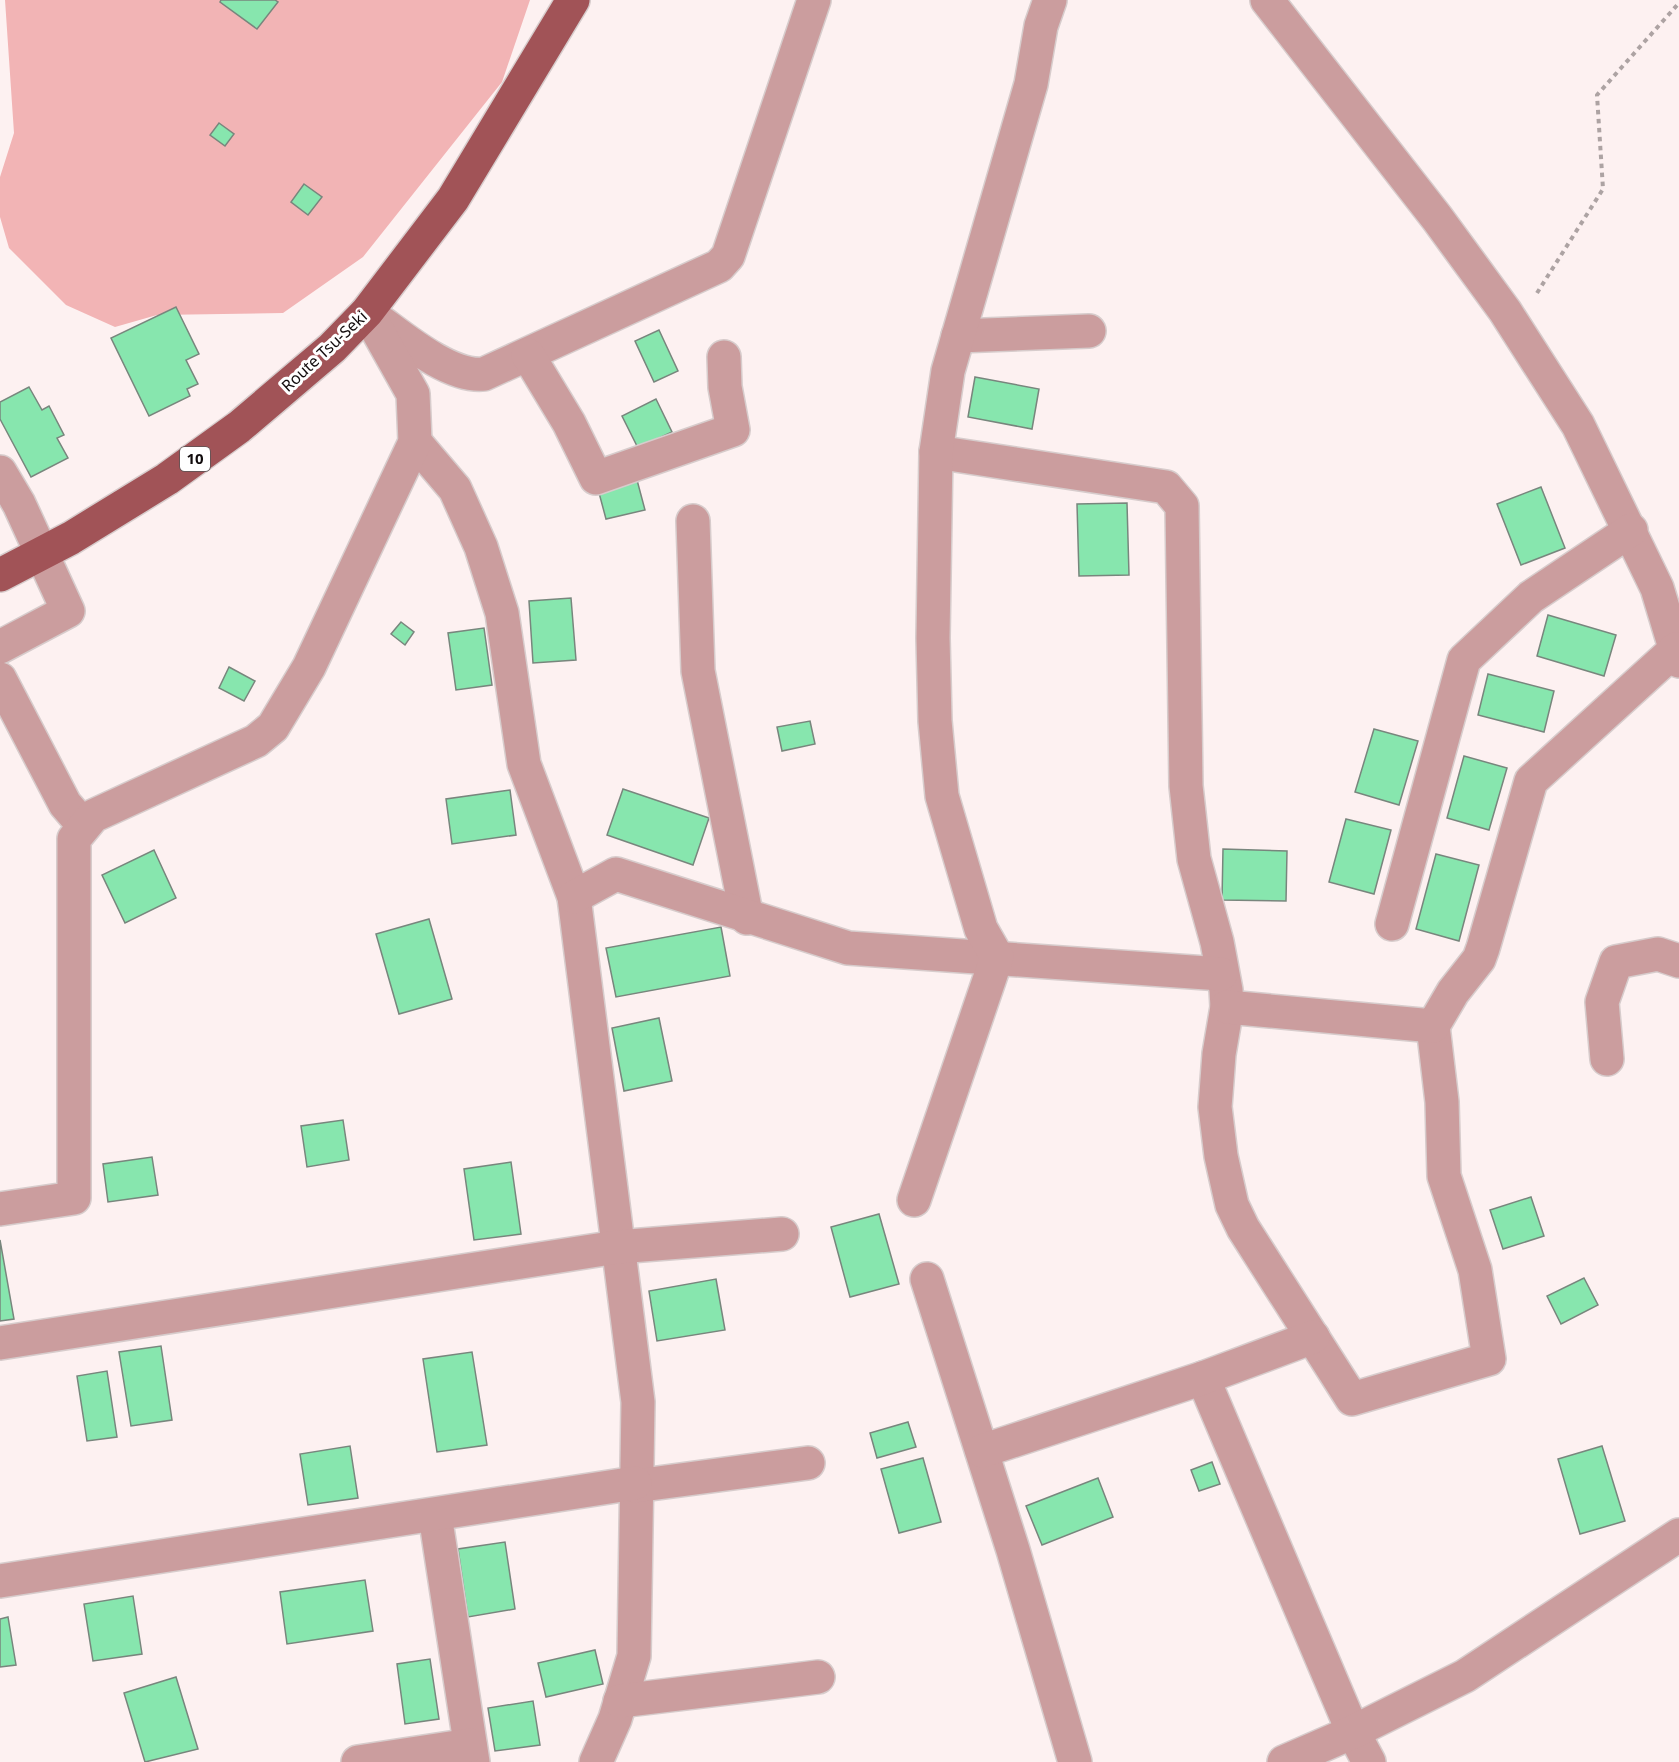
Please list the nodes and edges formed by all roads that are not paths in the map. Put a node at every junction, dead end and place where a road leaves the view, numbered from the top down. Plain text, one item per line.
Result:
1 (573, 0) edge
2 (814, 0) edge
3 (1050, 0) edge
4 (1267, 0) edge
5 (367, 312) junction
6 (1089, 331) dead end
7 (958, 336) junction
8 (528, 355) junction
9 (724, 357) dead end
10 (415, 442) junction
11 (936, 452) junction
12 (0, 472) edge
13 (693, 522) dead end
14 (1631, 530) junction
15 (43, 553) junction
16 (0, 575) edge
17 (0, 647) edge
18 (1677, 655) edge
19 (0, 679) edge
20 (84, 826) junction
21 (574, 897) junction
22 (747, 918) junction
23 (1392, 924) dead end
24 (997, 957) junction
25 (1679, 961) edge
26 (1221, 974) junction
27 (1227, 1007) junction
28 (1433, 1026) junction
29 (1607, 1059) dead end
30 (914, 1200) dead end
31 (0, 1209) edge
32 (782, 1234) dead end
33 (617, 1247) junction
34 (927, 1279) dead end
35 (1313, 1337) junction
36 (0, 1343) edge
37 (1203, 1378) junction
38 (982, 1451) junction
39 (808, 1463) dead end
40 (635, 1484) junction
41 (435, 1515) junction
42 (1679, 1535) edge
43 (0, 1581) edge
44 (818, 1677) dead end
45 (620, 1701) junction
46 (1353, 1732) junction
47 (471, 1754) edge
48 (358, 1762) edge
49 (596, 1762) edge
50 (1076, 1762) edge
51 (1284, 1762) edge
52 (1369, 1762) edge

1 - 5 main road, Route Tsu-Seki / 10
2 - 8 street
3 - 7 street
4 - 14 street
5 - 8 street
5 - 10 street
5 - 15 main road, Route Tsu-Seki / 10
6 - 7 street
7 - 11 street
8 - 9 street
10 - 20 street
10 - 21 street
11 - 24 street
11 - 26 street
12 - 15 street
13 - 22 street
14 - 18 street
14 - 23 street
15 - 16 main road, Route Tsu-Seki / 10
15 - 17 street
18 - 28 street
19 - 20 street
20 - 31 street
21 - 22 street
21 - 33 street
22 - 24 street
24 - 26 street
24 - 30 street
25 - 29 street
26 - 27 street
27 - 28 street
27 - 35 street
28 - 35 street
32 - 33 street
33 - 36 street
33 - 40 street
34 - 38 street
35 - 37 street
37 - 38 street
37 - 46 street
38 - 50 street
39 - 40 street
40 - 41 street
40 - 45 street
41 - 43 street
41 - 47 street
42 - 46 street
44 - 45 street
45 - 49 street
46 - 51 street
46 - 52 street
47 - 48 street

